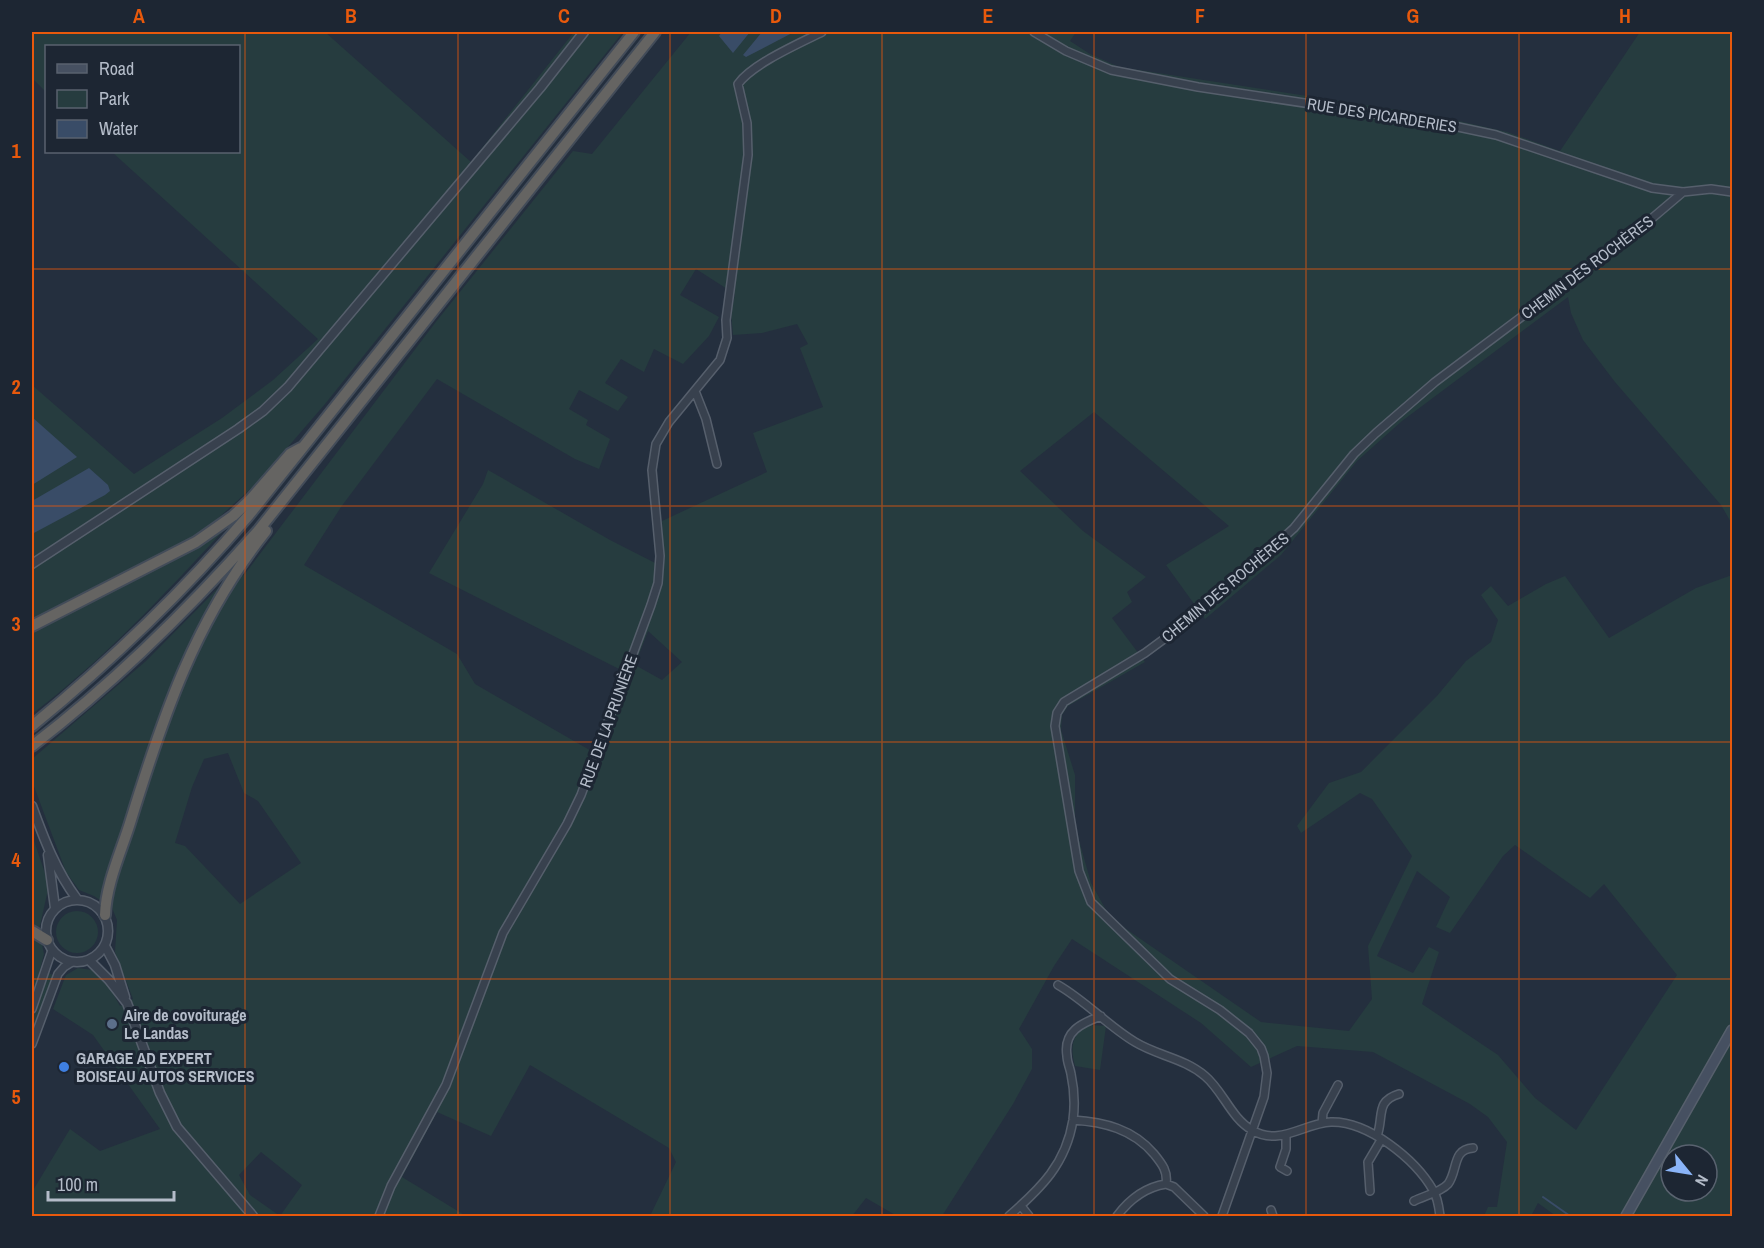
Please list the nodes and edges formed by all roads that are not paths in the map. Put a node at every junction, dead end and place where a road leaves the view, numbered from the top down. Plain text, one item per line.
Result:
1 (584, 32) edge
2 (634, 32) edge
3 (655, 32) edge
4 (822, 32) edge
5 (1034, 32) edge
6 (1683, 192) junction
7 (1732, 192) edge
8 (695, 391) junction
9 (306, 446) junction
10 (717, 464) dead end
11 (278, 507) junction
12 (32, 564) edge
13 (32, 626) edge
14 (32, 726) edge
15 (32, 746) edge
16 (32, 806) edge
17 (46, 846) junction
18 (77, 899) junction
19 (55, 908) junction
20 (105, 915) junction
21 (32, 931) edge
22 (49, 945) junction
23 (105, 946) junction
24 (89, 960) junction
25 (72, 962) junction
26 (1058, 985) dead end
27 (127, 1003) junction
28 (32, 1009) edge
29 (1101, 1016) junction
30 (1732, 1030) edge
31 (32, 1044) edge
32 (1338, 1085) dead end
33 (1399, 1094) dead end
34 (1073, 1120) junction
35 (1322, 1123) junction
36 (1252, 1130) junction
37 (1286, 1136) junction
38 (1379, 1138) junction
39 (1473, 1148) dead end
40 (1287, 1171) dead end
41 (1166, 1184) junction
42 (1370, 1191) dead end
43 (1434, 1191) junction
44 (1414, 1202) dead end
45 (1021, 1206) junction
46 (253, 1216) edge
47 (380, 1216) edge
48 (1009, 1216) edge
49 (1029, 1216) edge
50 (1117, 1216) edge
51 (1204, 1216) edge
52 (1222, 1216) edge
53 (1440, 1216) edge
54 (1626, 1216) edge

1 - 12 street
2 - 9 highway
3 - 11 highway
4 - 8 street, RUE DE LA PRUNIÈRE
5 - 6 street, RUE DES PICARDERIES
6 - 7 street, RUE DES PICARDERIES
6 - 36 street, CHEMIN DES ROCHÈRES
8 - 10 street
8 - 47 street, RUE DE LA PRUNIÈRE
9 - 13 highway
9 - 14 highway
11 - 15 highway
11 - 20 highway
16 - 17 street
17 - 18 street
17 - 19 street
18 - 19 street
18 - 20 street
19 - 22 street
20 - 23 street
21 - 22 highway
22 - 25 street
22 - 28 street
23 - 24 street
23 - 27 street
24 - 25 street
24 - 27 street
25 - 31 street
26 - 29 street
27 - 46 street
29 - 34 street
29 - 36 street
30 - 54 main road
32 - 35 street
33 - 38 street
34 - 41 street
34 - 45 street
35 - 37 street
35 - 38 street
36 - 37 street
36 - 52 street, CHEMIN DES ROCHÈRES
37 - 40 street
38 - 42 street
38 - 43 street
39 - 43 street
41 - 50 street
41 - 51 street
43 - 44 street
43 - 53 street
45 - 48 street
45 - 49 street

